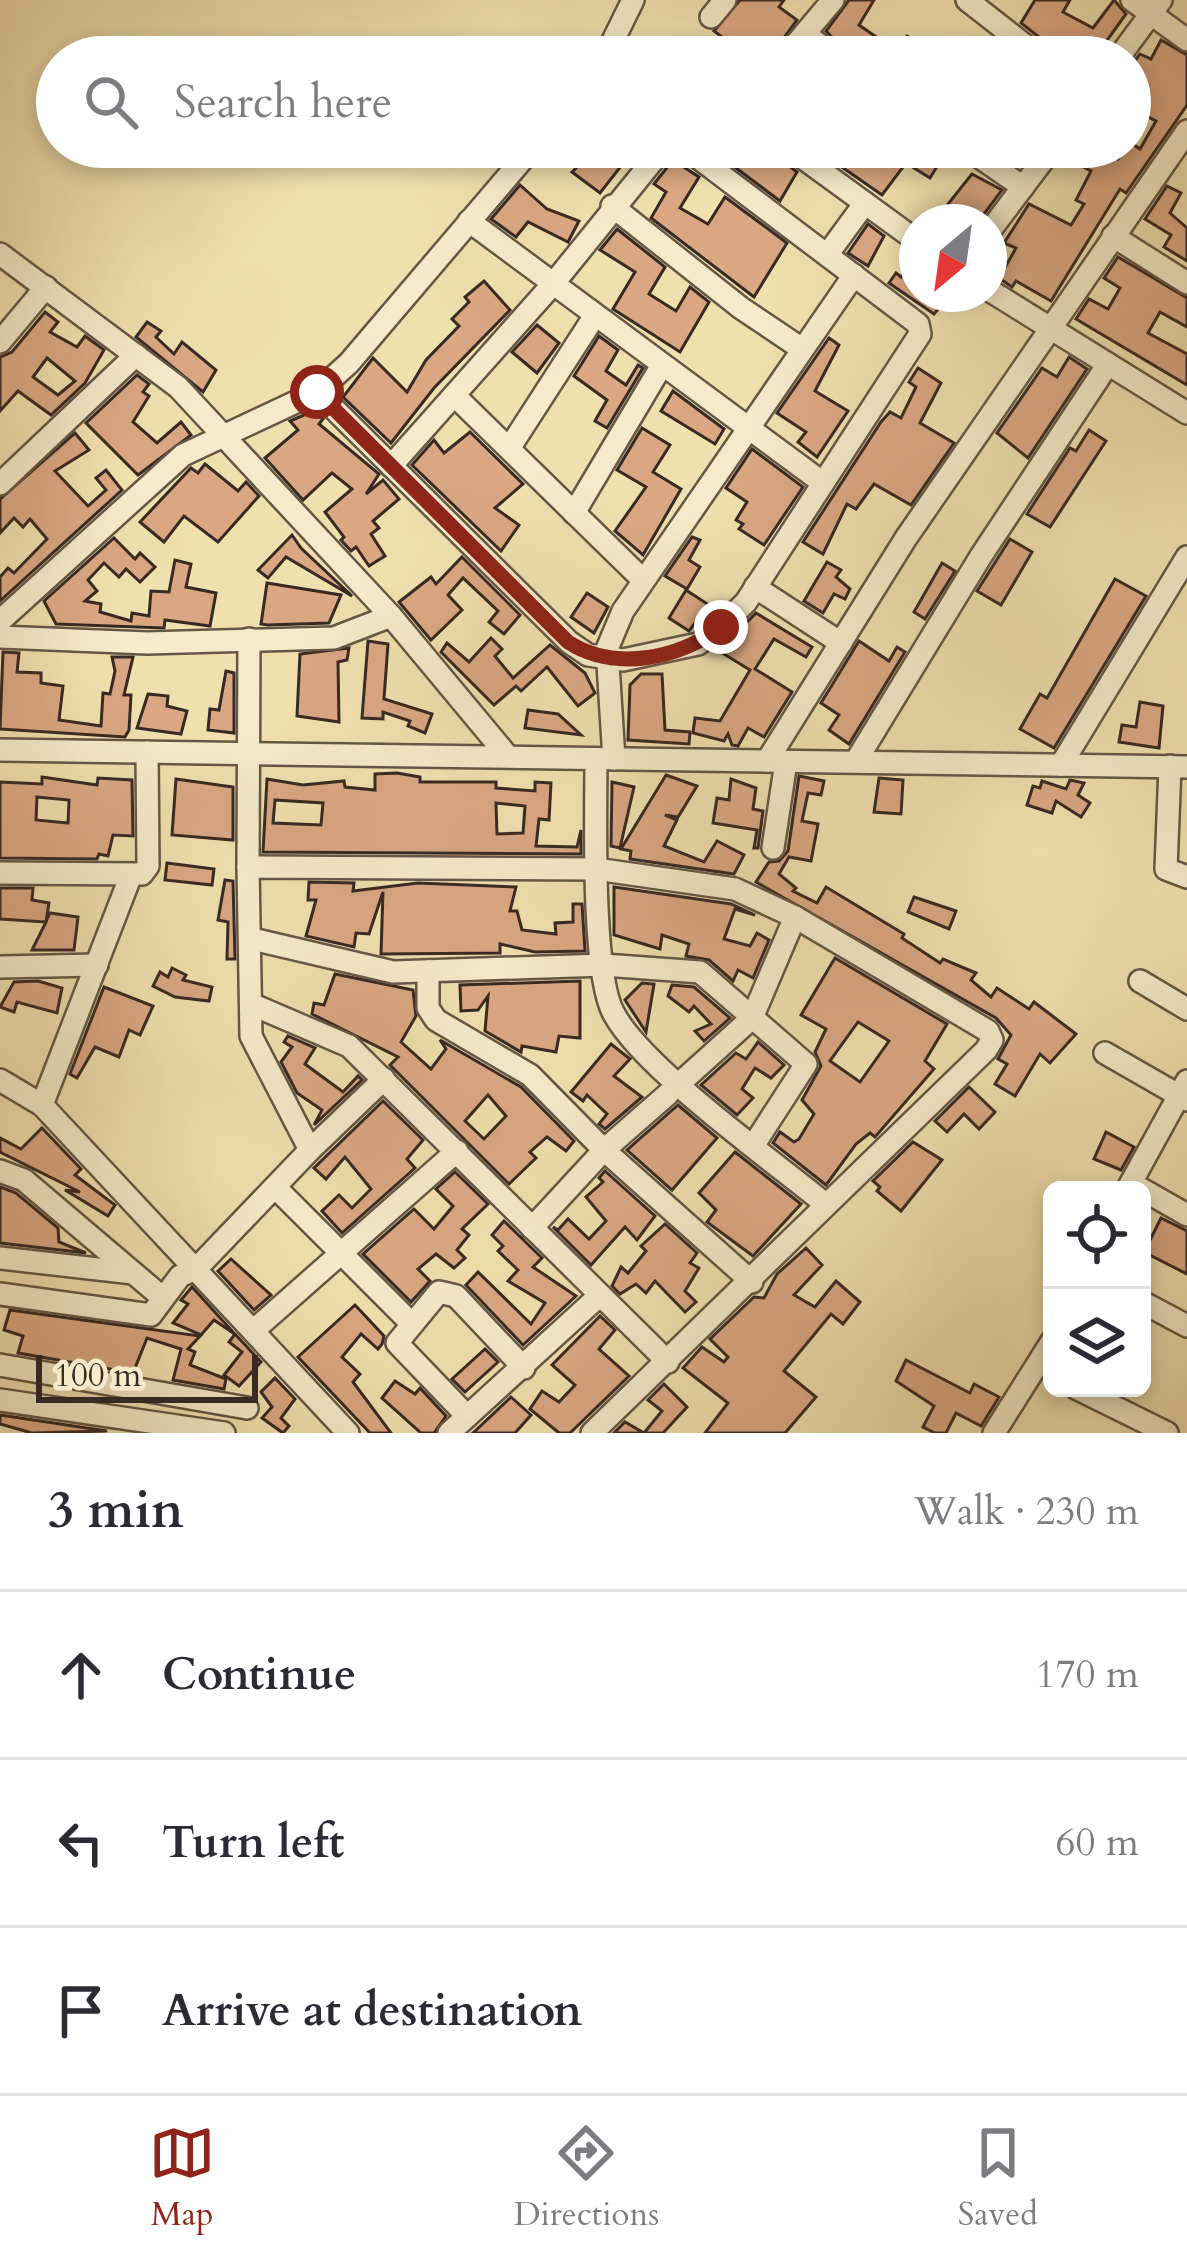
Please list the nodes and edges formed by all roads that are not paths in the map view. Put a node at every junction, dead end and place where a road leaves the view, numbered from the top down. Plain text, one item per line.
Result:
1 (633, 0) edge
2 (833, 0) edge
3 (967, 0) edge
4 (1148, 5) edge
5 (805, 34) joint
6 (615, 36) edge
7 (808, 36) edge
8 (1013, 36) edge
9 (1131, 36) edge
10 (1187, 40) edge
11 (1187, 131) edge
12 (1177, 164) edge
13 (515, 168) edge
14 (645, 168) edge
15 (712, 168) edge
16 (817, 168) edge
17 (995, 168) edge
18 (1037, 168) edge
19 (1023, 187) junction
20 (865, 202) junction
21 (612, 206) junction
22 (1007, 208) edge
23 (469, 221) junction
24 (899, 228) edge
25 (1113, 236) junction
26 (0, 254) edge
27 (827, 255) junction
28 (854, 275) junction
29 (1187, 283) edge
30 (553, 284) junction
31 (46, 286) junction
32 (1007, 302) edge
33 (594, 316) junction
34 (1048, 328) junction
35 (0, 342) edge
36 (802, 349) junction
37 (136, 355) junction
38 (1108, 364) junction
39 (662, 365) junction
40 (317, 392) junction
41 (456, 397) junction
42 (1187, 413) edge
43 (747, 427) junction
44 (221, 437) junction
45 (510, 447) junction
46 (391, 466) junction
47 (823, 483) junction
48 (0, 484) edge
49 (574, 513) junction
50 (1187, 557) edge
51 (644, 580) junction
52 (755, 587) junction
53 (391, 616) junction
54 (0, 621) edge
55 (0, 637) edge
56 (249, 639) junction
57 (841, 643) junction
58 (609, 661) junction
59 (0, 751) edge
60 (147, 752) junction
61 (505, 753) junction
62 (248, 755) junction
63 (605, 759) junction
64 (776, 761) junction
65 (856, 761) junction
66 (1061, 765) junction
67 (1178, 766) edge
68 (773, 848) dead end
69 (248, 867) junction
70 (596, 869) junction
71 (0, 873) edge
72 (136, 874) junction
73 (1187, 877) edge
74 (795, 917) junction
75 (253, 939) junction
76 (97, 965) junction
77 (604, 965) junction
78 (0, 967) edge
79 (428, 971) junction
80 (1140, 981) dead end
81 (250, 1004) junction
82 (1187, 1009) edge
83 (752, 1018) junction
84 (1105, 1053) dead end
85 (384, 1079) junction
86 (0, 1080) edge
87 (674, 1088) junction
88 (1185, 1092) edge
89 (42, 1105) junction
90 (753, 1145) junction
91 (310, 1150) junction
92 (604, 1150) junction
93 (457, 1151) junction
94 (0, 1171) edge
95 (1133, 1181) edge
96 (274, 1187) junction
97 (1151, 1198) edge
98 (824, 1203) junction
99 (1187, 1215) edge
100 (532, 1228) junction
101 (342, 1250) junction
102 (0, 1258) edge
103 (196, 1269) junction
104 (133, 1274) junction
105 (752, 1282) junction
106 (0, 1294) edge
107 (599, 1296) junction
108 (163, 1298) junction
109 (1151, 1307) edge
110 (410, 1322) junction
111 (1187, 1326) edge
112 (254, 1330) junction
113 (668, 1362) junction
114 (0, 1365) edge
115 (524, 1368) junction
116 (1043, 1373) edge
117 (1094, 1397) edge
118 (0, 1400) edge
119 (247, 1408) dead end
120 (467, 1416) junction
121 (597, 1432) edge
122 (224, 1433) edge
123 (348, 1433) edge
124 (449, 1433) edge
125 (994, 1433) edge
126 (1167, 1433) edge

1 - 6 street
2 - 5 street
3 - 8 street
4 - 9 street
4 - 10 street
5 - 7 street
11 - 12 street
12 - 25 street
13 - 23 street
14 - 21 street
15 - 27 street
16 - 20 street
17 - 19 street
18 - 19 street
19 - 22 street
20 - 24 street
20 - 27 street
21 - 30 street
21 - 36 street
23 - 30 street
23 - 40 street
25 - 29 street
25 - 34 street
26 - 31 street
27 - 28 street
28 - 36 street
28 - 47 street
30 - 33 street
30 - 41 street
31 - 35 street
31 - 37 street
32 - 34 street
33 - 39 street
33 - 45 street
34 - 38 street
34 - 57 street
36 - 43 street
37 - 44 street
37 - 48 street
38 - 42 street
38 - 65 street
39 - 43 street
39 - 49 street
40 - 44 street
40 - 46 street
41 - 45 street
41 - 46 street
43 - 47 street
43 - 51 street
44 - 53 street
44 - 54 street
45 - 49 street
46 - 58 street
47 - 52 street
49 - 51 street
50 - 66 street
51 - 58 street
52 - 57 street
52 - 58 street
53 - 56 street
53 - 61 street
55 - 56 street
56 - 62 street
57 - 64 street
58 - 63 street
59 - 60 street
60 - 62 street
60 - 72 street
61 - 62 street
61 - 63 street
62 - 69 street
63 - 64 street
63 - 70 street
64 - 65 street
64 - 68 street
65 - 66 street
66 - 67 street
67 - 73 street
69 - 70 street
69 - 75 street
70 - 74 street
70 - 77 street
71 - 72 street
72 - 76 street
74 - 83 street
74 - 98 street
75 - 79 street
75 - 81 street
76 - 78 street
76 - 89 street
77 - 79 street
77 - 83 street
77 - 87 street
79 - 92 street
80 - 82 street
81 - 85 street
81 - 91 street
83 - 87 street
83 - 90 street
84 - 88 street
85 - 91 street
85 - 93 street
86 - 89 street
87 - 90 street
87 - 92 street
88 - 95 street
89 - 103 street
90 - 98 street
91 - 96 street
92 - 100 street
92 - 105 street
93 - 100 street
93 - 101 street
94 - 104 street
96 - 101 street
96 - 103 street
97 - 99 street
98 - 105 street
100 - 107 street
101 - 110 street
101 - 112 street
102 - 104 street
103 - 108 street
103 - 112 street
104 - 108 street
105 - 113 street
106 - 108 street
107 - 113 street
107 - 115 street
109 - 111 street
110 - 115 street
110 - 120 street
112 - 123 street
113 - 121 street
114 - 119 street
115 - 120 street
116 - 125 street
117 - 126 street
118 - 122 street
120 - 124 street

